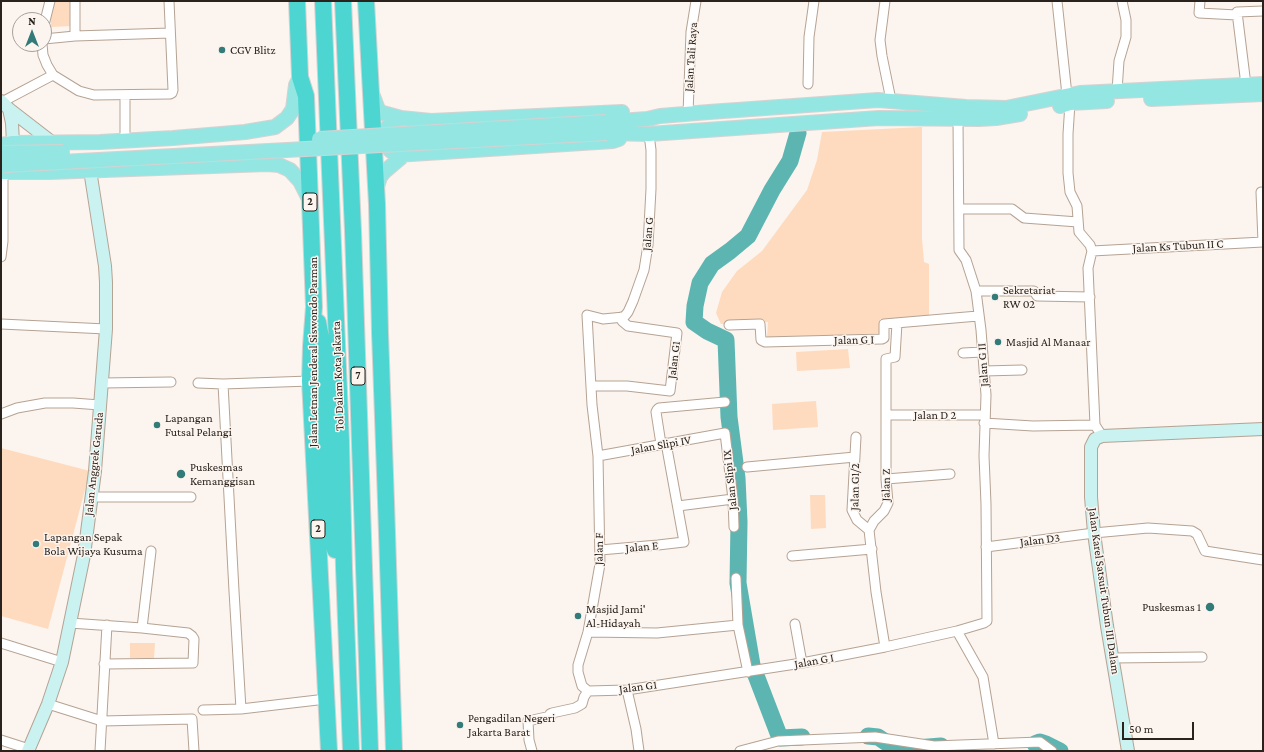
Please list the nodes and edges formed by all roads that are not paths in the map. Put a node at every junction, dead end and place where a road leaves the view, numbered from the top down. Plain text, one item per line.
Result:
1 (50, 1) edge
2 (76, 1) edge
3 (169, 1) edge
4 (297, 1) edge
5 (323, 1) edge
6 (344, 1) edge
7 (366, 1) edge
8 (696, 1) edge
9 (814, 1) edge
10 (885, 1) edge
11 (1057, 1) edge
12 (1122, 1) edge
13 (1200, 1) edge
14 (1263, 11) edge
15 (47, 12) edge
16 (1238, 15) junction
17 (170, 33) junction
18 (75, 36) junction
19 (52, 38) edge
20 (43, 52) edge
21 (53, 75) junction
22 (300, 77) junction
23 (808, 84) dead end
24 (1263, 84) edge
25 (1246, 85) junction
26 (369, 86) junction
27 (1117, 91) junction
28 (1263, 94) edge
29 (125, 95) junction
30 (1069, 99) junction
31 (891, 100) junction
32 (4, 104) edge
33 (688, 114) junction
34 (660, 116) junction
35 (401, 118) junction
36 (958, 119) junction
37 (607, 127) junction
38 (250, 131) junction
39 (646, 137) junction
40 (125, 141) junction
41 (53, 143) junction
42 (404, 155) junction
43 (3, 159) edge
44 (255, 164) junction
45 (90, 170) junction
46 (376, 190) junction
47 (1261, 192) dead end
48 (310, 202) junction
49 (959, 209) junction
50 (1078, 222) junction
51 (1263, 242) edge
52 (1092, 251) junction
53 (1, 257) edge
54 (976, 291) junction
55 (1090, 297) junction
56 (314, 307) junction
57 (978, 316) junction
58 (621, 317) junction
59 (897, 323) junction
60 (1, 324) edge
61 (729, 325) dead end
62 (106, 329) junction
63 (982, 352) junction
64 (963, 353) dead end
65 (1022, 370) dead end
66 (984, 371) junction
67 (310, 381) junction
68 (171, 382) dead end
69 (102, 383) junction
70 (198, 383) dead end
71 (223, 384) junction
72 (591, 386) junction
73 (725, 402) dead end
74 (100, 405) junction
75 (1, 414) edge
76 (886, 415) junction
77 (985, 419) junction
78 (1095, 425) junction
79 (1263, 429) edge
80 (725, 433) joint
81 (1102, 436) junction
82 (856, 437) dead end
83 (664, 444) junction
84 (598, 456) junction
85 (855, 458) junction
86 (747, 467) dead end
87 (950, 474) dead end
88 (886, 479) junction
89 (92, 497) junction
90 (190, 497) dead end
91 (733, 499) junction
92 (678, 506) junction
93 (734, 527) dead end
94 (869, 530) junction
95 (1094, 533) junction
96 (986, 547) junction
97 (872, 549) junction
98 (600, 550) junction
99 (150, 551) dead end
100 (792, 556) dead end
101 (1263, 560) edge
102 (344, 568) junction
103 (736, 578) dead end
104 (988, 616) joint
105 (70, 623) junction
106 (795, 624) dead end
107 (107, 625) junction
108 (738, 625) junction
109 (142, 628) junction
110 (957, 631) junction
111 (588, 632) junction
112 (1, 643) edge
113 (885, 648) junction
114 (1202, 657) dead end
115 (1112, 658) junction
116 (62, 662) junction
117 (802, 663) junction
118 (104, 664) junction
119 (752, 671) junction
120 (627, 690) junction
121 (588, 691) junction
122 (326, 699) junction
123 (48, 704) junction
124 (242, 709) junction
125 (203, 710) dead end
126 (102, 721) junction
127 (1, 740) edge
128 (994, 744) junction
129 (29, 750) edge
130 (100, 751) edge
131 (194, 751) edge
132 (329, 751) edge
133 (351, 751) edge
134 (370, 751) edge
135 (394, 751) edge
136 (532, 751) edge
137 (639, 751) edge
138 (740, 751) edge
139 (1052, 751) edge
140 (1128, 751) edge

1 - 15 street
2 - 18 street
3 - 17 street
4 - 22 highway, Jalan Letnan Jenderal Siswondo Parman / 2
5 - 102 highway, Tol Dalam Kota Jakarta / 7
6 - 134 highway, Tol Dalam Kota Jakarta / 7
7 - 26 highway
8 - 33 street, Jalan Tali Raya
9 - 23 street
10 - 31 street
11 - 30 street
12 - 27 street
13 - 16 street
14 - 16 street
16 - 25 street
17 - 18 street
17 - 29 street
18 - 19 street
20 - 21 street
21 - 29 street
21 - 32 street
22 - 38 main road
22 - 48 highway, Jalan Letnan Jenderal Siswondo Parman / 2
24 - 25 main road
25 - 27 main road
26 - 35 main road
26 - 46 highway
27 - 30 main road
28 - 30 main road
29 - 40 street
30 - 31 main road
30 - 36 main road
30 - 50 street
31 - 33 main road
32 - 41 street
32 - 43 street
33 - 34 main road
34 - 35 main road
34 - 37 main road
35 - 42 main road
36 - 39 main road
36 - 49 street, Jalan G II
37 - 39 main road
37 - 43 main road, bridge
38 - 40 main road
38 - 44 main road
39 - 42 main road
39 - 58 street, Jalan G
40 - 41 main road
41 - 43 main road
42 - 46 main road
43 - 45 main road
43 - 53 street
44 - 45 main road
44 - 48 main road
45 - 62 street, Jalan Anggrek Garuda
46 - 135 highway
47 - 51 street
48 - 56 highway, Jalan Letnan Jenderal Siswondo Parman / 2
49 - 50 street
49 - 54 street, Jalan G II
50 - 52 street
51 - 52 street, Jalan Ks Tubun II C
52 - 55 street
54 - 55 street
54 - 57 street, Jalan G II
55 - 78 street
56 - 67 highway, Jalan Letnan Jenderal Siswondo Parman / 2
56 - 102 highway
57 - 59 street, Jalan G I
57 - 63 street, Jalan G II
58 - 72 street, Jalan F
58 - 72 street, Jalan G1
59 - 61 street, Jalan G I
59 - 76 street, Jalan Z
60 - 62 street
62 - 69 street, Jalan Anggrek Garuda
63 - 64 street
63 - 66 street, Jalan G II
65 - 66 street
66 - 77 street, Jalan G II
67 - 71 street
67 - 122 highway, Jalan Letnan Jenderal Siswondo Parman / 2
68 - 69 street
69 - 74 street, Jalan Anggrek Garuda
70 - 71 street
71 - 124 street
72 - 84 street, Jalan F
73 - 83 street
74 - 75 street
74 - 89 street, Jalan Anggrek Garuda
76 - 77 street, Jalan D 2
76 - 88 street, Jalan Z
77 - 78 street, Jalan D 2
77 - 96 street, Jalan G II
78 - 81 street
79 - 81 street
80 - 83 street, Jalan Slipi IV
80 - 91 street, Jalan Slipi IX
81 - 95 street, Jalan Karel Satsuit Tubun III Dalam
82 - 85 street, Jalan G1/2
83 - 84 street, Jalan Slipi IV
83 - 92 street
84 - 98 street, Jalan F
85 - 86 street
85 - 94 street, Jalan G1/2
87 - 88 street
88 - 94 street, Jalan Z
89 - 90 street
89 - 105 street, Jalan Anggrek Garuda
91 - 92 street
91 - 93 street, Jalan Slipi IX
92 - 98 street, Jalan E
94 - 97 street
95 - 96 street, Jalan D3
95 - 101 street, Jalan D3
95 - 115 street, Jalan Karel Satsuit Tubun III Dalam
96 - 104 street, Jalan G II
97 - 100 street
97 - 113 street
98 - 111 street, Jalan F
99 - 109 street
102 - 133 highway, Tol Dalam Kota Jakarta / 7
103 - 108 street
104 - 110 street, Jalan G I
105 - 107 street
105 - 116 street, Jalan Anggrek Garuda
106 - 117 street
107 - 109 street
107 - 118 street
108 - 111 street
108 - 119 street
109 - 118 street
110 - 113 street, Jalan G I
110 - 128 street
111 - 121 street
112 - 116 street
113 - 117 street, Jalan G I
114 - 115 street
115 - 140 street, Jalan Karel Satsuit Tubun III Dalam
116 - 123 street, Jalan Anggrek Garuda
117 - 119 street, Jalan G I
118 - 126 street
119 - 120 street, Jalan G1
120 - 121 street, Jalan G1
120 - 137 street
121 - 136 street
122 - 124 street
122 - 132 highway, Jalan Letnan Jenderal Siswondo Parman / 2
123 - 126 street
123 - 129 street, Jalan Anggrek Garuda
124 - 125 street
126 - 130 street
126 - 131 street
127 - 129 street
128 - 138 street
128 - 139 street

